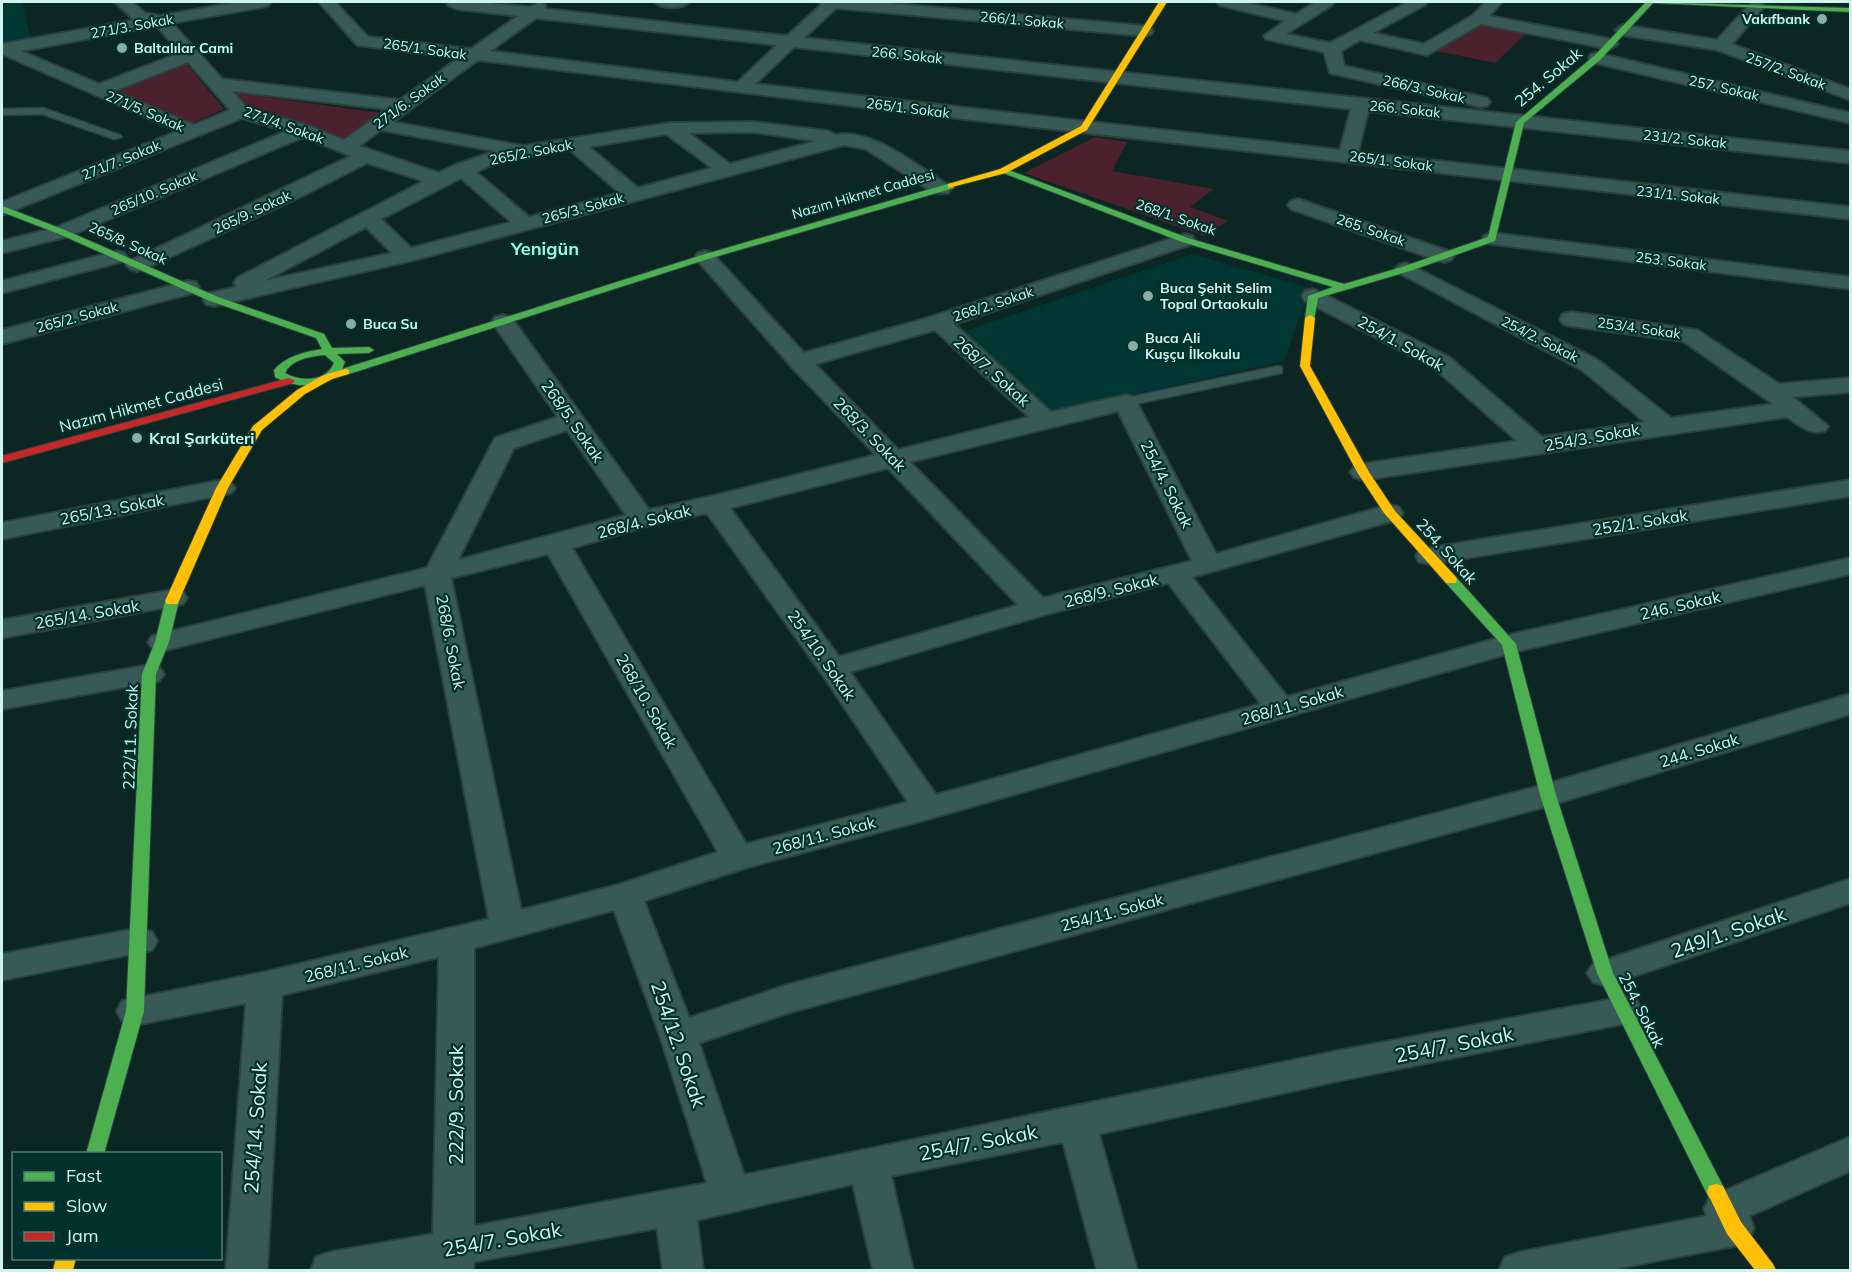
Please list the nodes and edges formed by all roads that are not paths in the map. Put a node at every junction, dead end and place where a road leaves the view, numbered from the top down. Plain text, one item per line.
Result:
1 (123, 2) edge
2 (148, 2) edge
3 (263, 2) edge
4 (327, 2) edge
5 (454, 2) edge
6 (570, 2) edge
7 (663, 2) edge
8 (681, 2) edge
9 (827, 2) edge
10 (832, 2) edge
11 (993, 2) edge
12 (1163, 2) edge
13 (1225, 2) edge
14 (1326, 2) edge
15 (1419, 2) edge
16 (1494, 2) edge
17 (1650, 2) edge
18 (1656, 2) edge
19 (1851, 2) edge
20 (1757, 6) junction
21 (1805, 8) junction
22 (1851, 10) edge
23 (532, 13) junction
24 (980, 16) junction
25 (1298, 19) junction
26 (1478, 19) junction
27 (161, 21) junction
28 (1623, 30) junction
29 (1145, 31) junction
30 (1359, 34) junction
31 (791, 42) junction
32 (1610, 44) junction
33 (1721, 46) junction
34 (2, 49) edge
35 (1332, 49) junction
36 (191, 55) junction
37 (471, 56) junction
38 (1597, 58) junction
39 (1113, 78) junction
40 (218, 84) junction
41 (742, 87) junction
42 (97, 91) junction
43 (1851, 95) edge
44 (1361, 104) junction
45 (404, 106) junction
46 (2, 112) edge
47 (241, 112) junction
48 (1526, 117) junction
49 (1851, 118) edge
50 (376, 124) junction
51 (670, 128) junction
52 (1084, 128) junction
53 (303, 130) junction
54 (193, 131) junction
55 (117, 137) dead end
56 (844, 139) junction
57 (574, 144) junction
58 (345, 148) junction
59 (527, 151) junction
60 (366, 156) junction
61 (1348, 156) junction
62 (1851, 156) edge
63 (462, 169) junction
64 (726, 170) junction
65 (1004, 171) junction
66 (1506, 176) junction
67 (440, 180) junction
68 (941, 189) junction
69 (634, 195) junction
70 (1298, 205) dead end
71 (2, 209) edge
72 (1851, 213) edge
73 (367, 217) junction
74 (525, 224) junction
75 (62, 232) junction
76 (1492, 239) junction
77 (1185, 240) junction
78 (2, 247) edge
79 (407, 256) junction
80 (1444, 256) junction
81 (705, 257) junction
82 (127, 261) junction
83 (1406, 269) junction
84 (1851, 283) edge
85 (1340, 286) junction
86 (188, 287) junction
87 (2, 288) edge
88 (1313, 296) junction
89 (214, 299) junction
90 (240, 308) junction
91 (1571, 319) dead end
92 (503, 322) junction
93 (939, 322) junction
94 (277, 335) dead end
95 (2, 337) edge
96 (330, 354) junction
97 (285, 357) junction
98 (799, 361) junction
99 (262, 368) dead end
100 (1278, 370) dead end
101 (328, 377) junction
102 (289, 381) junction
103 (1851, 385) edge
104 (1774, 392) junction
105 (268, 393) junction
106 (1126, 402) junction
107 (1792, 409) junction
108 (572, 420) junction
109 (1046, 420) junction
110 (1664, 425) junction
111 (1816, 426) dead end
112 (257, 428) junction
113 (1538, 447) junction
114 (894, 458) junction
115 (2, 460) edge
116 (1363, 472) junction
117 (222, 488) junction
118 (1851, 488) edge
119 (714, 504) junction
120 (1390, 513) junction
121 (642, 519) junction
122 (2, 531) edge
123 (556, 544) junction
124 (1429, 556) junction
125 (1208, 565) junction
126 (1851, 567) edge
127 (437, 574) junction
128 (1175, 574) junction
129 (173, 598) junction
130 (1037, 608) junction
131 (2, 629) edge
132 (162, 642) junction
133 (1509, 644) junction
134 (832, 668) junction
135 (149, 674) junction
136 (2, 700) edge
137 (1849, 706) edge
138 (1281, 709) junction
139 (1548, 795) junction
140 (928, 808) junction
141 (738, 858) junction
142 (1851, 891) edge
143 (625, 895) junction
144 (507, 925) junction
145 (457, 940) junction
146 (140, 941) junction
147 (2, 967) edge
148 (1605, 973) junction
149 (265, 986) junction
150 (135, 1011) junction
151 (1624, 1011) junction
152 (678, 1036) junction
153 (1077, 1123) junction
154 (96, 1152) edge
155 (1851, 1153) edge
156 (868, 1164) junction
157 (731, 1196) junction
158 (675, 1208) junction
159 (1729, 1219) junction
160 (454, 1259) edge
161 (246, 1270) edge
162 (332, 1270) edge
163 (683, 1270) edge
164 (893, 1270) edge
165 (1117, 1270) edge
166 (1520, 1270) edge
167 (1766, 1270) edge

1 - 27 street, 271/4. Sokak
2 - 27 street, 271/4. Sokak
3 - 27 street, 271/3. Sokak
4 - 37 street, 265/1. Sokak
5 - 23 street, 266. Sokak
6 - 23 street
7 - 8 street
9 - 10 street, 266/1. Sokak
10 - 24 street, 266/1. Sokak
10 - 31 street
11 - 24 street
12 - 29 street
13 - 25 street
14 - 25 street
15 - 30 street
16 - 26 street
17 - 28 street, 254. Sokak
18 - 20 street
19 - 21 street
20 - 21 street
20 - 33 street, 257/2. Sokak
21 - 22 street
23 - 31 street, 266. Sokak
23 - 37 street, 271/6. Sokak
24 - 29 street, 266/1. Sokak
25 - 35 street
26 - 30 street
26 - 32 street
27 - 34 street, 271/3. Sokak
27 - 36 street, 271/4. Sokak
28 - 32 street, 254. Sokak
28 - 33 street, 257/2. Sokak
29 - 39 street
30 - 35 street
31 - 39 street, 266. Sokak
31 - 41 street
32 - 38 street, 254. Sokak
33 - 43 street, 257/2. Sokak
34 - 42 street, 271/5. Sokak
35 - 48 street, 266/3. Sokak
36 - 40 street, 271/4. Sokak
36 - 42 street, 271/5. Sokak
37 - 41 street, 265/1. Sokak
37 - 45 street, 271/6. Sokak
38 - 48 street, 254. Sokak
38 - 49 street, 257. Sokak
39 - 44 street, 266. Sokak
39 - 52 street
40 - 45 street
40 - 47 street, 271/4. Sokak
41 - 52 street, 265/1. Sokak
42 - 54 street, 271/5. Sokak
44 - 48 street, 266. Sokak
44 - 61 street, 266. Sokak
45 - 50 street, 271/6. Sokak
46 - 55 lane
47 - 53 street, 271/4. Sokak
47 - 54 street, 271/7. Sokak
48 - 62 street, 231/2. Sokak
48 - 66 street, 254. Sokak
50 - 58 street, 271/6. Sokak
50 - 59 street
51 - 56 street, 265/2. Sokak
51 - 57 street, 265/2. Sokak
51 - 64 street
52 - 61 street, 265/1. Sokak
52 - 65 street, Nazım Hikmet Caddesi
53 - 58 street, 271/4. Sokak
53 - 75 street, 265/10. Sokak
54 - 71 street, 271/7. Sokak
56 - 64 street, 265/3. Sokak
56 - 68 street, 265/3. Sokak
57 - 59 street, 265/2. Sokak
57 - 69 street
58 - 60 street, 271/4. Sokak
59 - 63 street, 265/2. Sokak
60 - 67 street, 271/4. Sokak
60 - 82 street, 265/9. Sokak
61 - 66 street, 265/1. Sokak
63 - 67 street, 265/2. Sokak
63 - 74 street
64 - 69 street, 265/3. Sokak
65 - 68 street, Nazım Hikmet Caddesi
65 - 77 street, 268/1. Sokak
66 - 72 street, 231/1. Sokak
66 - 76 street, 254. Sokak
67 - 73 street, 265/2. Sokak
68 - 81 street, Nazım Hikmet Caddesi
69 - 74 street, 265/3. Sokak
70 - 80 street, 265. Sokak
71 - 75 street, 265/8. Sokak
73 - 79 street
73 - 89 street, 265/2. Sokak
74 - 79 street, 265/3. Sokak
75 - 78 street, 265/10. Sokak
75 - 82 street, 265/8. Sokak
76 - 80 street
76 - 84 street, 253. Sokak
77 - 85 street, 268/1. Sokak
77 - 93 street, 268/2. Sokak
79 - 89 street, 265/3. Sokak
80 - 83 street
81 - 92 street, Nazım Hikmet Caddesi
81 - 98 street, 268/3. Sokak
82 - 86 street, 265/8. Sokak
82 - 87 street, 265/9. Sokak
83 - 85 street
83 - 110 street, 254/2. Sokak
85 - 88 street
86 - 89 street, 265/8. Sokak
86 - 95 street, 265/2. Sokak
88 - 113 street, 254/1. Sokak
88 - 116 street, 254. Sokak
89 - 90 street, 265/8. Sokak
90 - 94 street, 265/8. Sokak
90 - 96 street, 265/8. Sokak
91 - 104 street, 253/4. Sokak
92 - 96 street, Nazım Hikmet Caddesi
92 - 101 street, Nazım Hikmet Caddesi
92 - 108 street, 268/5. Sokak
93 - 98 street, 268/2. Sokak
93 - 109 street, 268/7. Sokak
96 - 97 street, Nazım Hikmet Caddesi
96 - 101 street
97 - 99 street
97 - 102 street
98 - 114 street, 268/3. Sokak
100 - 106 lane
101 - 102 street, Nazım Hikmet Caddesi
101 - 112 street, 222/11. Sokak
102 - 105 street, Nazım Hikmet Caddesi
103 - 104 street
104 - 107 street, 253/4. Sokak
105 - 112 street
105 - 115 street, Nazım Hikmet Caddesi
106 - 109 street, 268/4. Sokak
106 - 125 street, 254/4. Sokak
107 - 110 street, 254/3. Sokak
107 - 111 street
108 - 121 street, 268/5. Sokak
108 - 127 street, 268/6. Sokak
109 - 114 street, 268/4. Sokak
110 - 113 street, 254/3. Sokak
112 - 117 street, 222/11. Sokak
113 - 116 street, 254/3. Sokak
114 - 119 street, 268/4. Sokak
114 - 130 street, 268/3. Sokak
116 - 120 street, 254. Sokak
117 - 122 street, 265/13. Sokak
117 - 129 street, 222/11. Sokak
118 - 124 street, 252/1. Sokak
119 - 121 street, 268/4. Sokak
119 - 134 street, 254/10. Sokak
120 - 124 street, 254. Sokak
120 - 125 street, 268/9. Sokak
121 - 123 street, 268/4. Sokak
123 - 127 street, 268/4. Sokak
123 - 141 street, 268/10. Sokak
124 - 133 street, 254. Sokak
125 - 128 street, 268/9. Sokak
126 - 133 street, 246. Sokak
127 - 132 street, 268/4. Sokak
127 - 144 street, 268/6. Sokak
128 - 130 street, 268/9. Sokak
128 - 138 street
129 - 131 street, 265/14. Sokak
129 - 132 street, 222/11. Sokak
130 - 134 street, 268/9. Sokak
132 - 135 street, 222/11. Sokak
133 - 138 street, 268/11. Sokak
133 - 139 street, 254. Sokak
134 - 140 street, 254/10. Sokak
135 - 136 street
135 - 146 street, 222/11. Sokak
137 - 139 street, 244. Sokak
138 - 140 street, 268/11. Sokak
139 - 148 street, 254. Sokak
139 - 152 street, 254/11. Sokak
140 - 141 street, 268/11. Sokak
141 - 143 street, 268/11. Sokak
142 - 148 street, 249/1. Sokak
143 - 144 street, 268/11. Sokak
143 - 152 street, 254/12. Sokak
144 - 145 street, 268/11. Sokak
145 - 149 street, 268/11. Sokak
145 - 160 street, 222/9. Sokak
146 - 147 street
146 - 150 street, 222/11. Sokak
148 - 151 street, 254. Sokak
149 - 150 street, 268/11. Sokak
149 - 161 street, 254/14. Sokak
150 - 154 street, 222/11. Sokak
151 - 153 street, 254/7. Sokak
151 - 159 street, 254. Sokak
152 - 157 street, 254/12. Sokak
153 - 156 street, 254/7. Sokak
153 - 165 street
155 - 159 street
156 - 157 street, 254/7. Sokak
156 - 164 street
157 - 158 street, 254/7. Sokak
158 - 160 street, 254/7. Sokak
158 - 163 street
159 - 166 street
159 - 167 street, 254. Sokak
160 - 162 street, 254/7. Sokak

